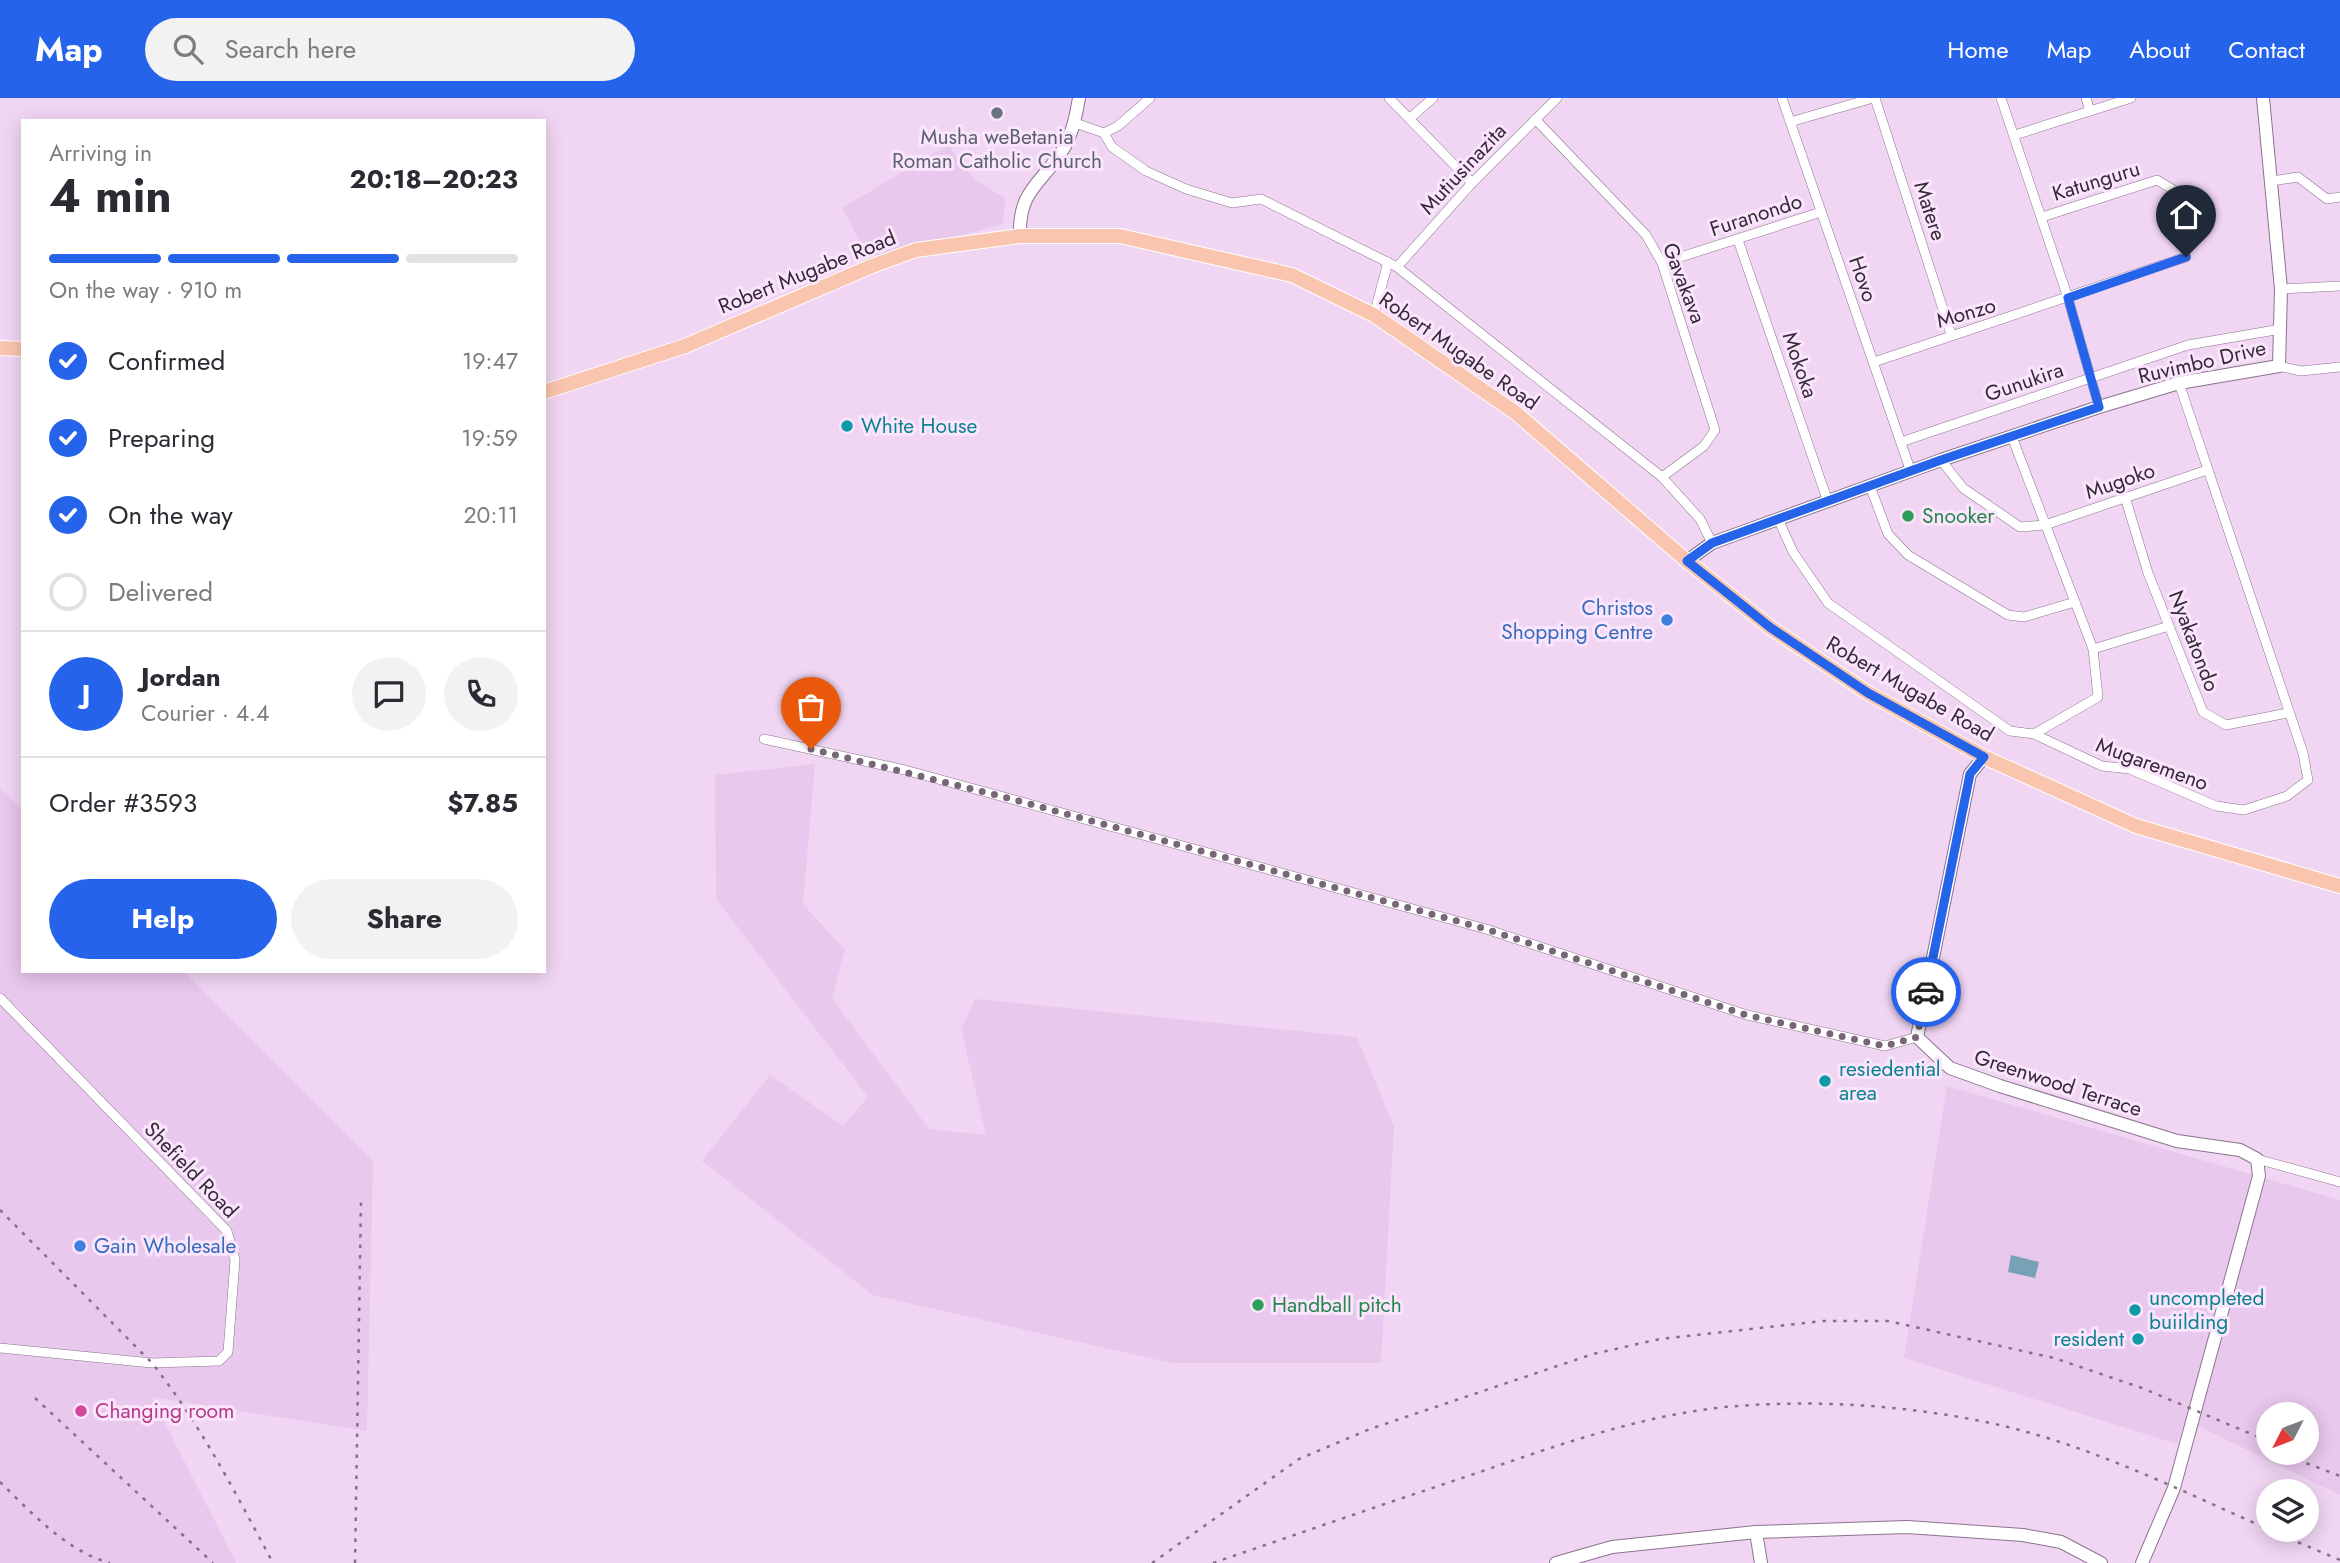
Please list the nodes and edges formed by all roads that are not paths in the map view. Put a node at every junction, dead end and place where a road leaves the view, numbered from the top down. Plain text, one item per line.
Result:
1 (1079, 98) edge
2 (1150, 98) edge
3 (1389, 98) edge
4 (1433, 98) edge
5 (1558, 98) edge
6 (1782, 98) edge
7 (1874, 98) edge
8 (2001, 98) edge
9 (2085, 98) edge
10 (2131, 98) edge
11 (2263, 98) edge
12 (2090, 111) junction
13 (1410, 118) junction
14 (1535, 119) junction
15 (1790, 122) junction
16 (1075, 123) junction
17 (1104, 134) junction
18 (2015, 135) junction
19 (2272, 181) junction
20 (1472, 183) junction
21 (2340, 197) edge
22 (1821, 212) junction
23 (2042, 217) junction
24 (1020, 236) junction
25 (1738, 240) junction
26 (1388, 261) junction
27 (1662, 263) junction
28 (1397, 267) junction
29 (2340, 285) edge
30 (2281, 289) junction
31 (2068, 298) junction
32 (1374, 315) junction
33 (2281, 329) junction
34 (1951, 334) junction
35 (0, 348) edge
36 (21, 349) edge
37 (1874, 362) junction
38 (2279, 366) junction
39 (2340, 367) edge
40 (2090, 378) junction
41 (2179, 383) junction
42 (546, 391) edge
43 (2099, 407) junction
44 (2012, 437) junction
45 (1901, 442) junction
46 (1941, 460) junction
47 (2207, 470) junction
48 (1911, 472) junction
49 (1662, 477) junction
50 (1870, 486) junction
51 (2125, 497) junction
52 (1828, 502) junction
53 (1779, 521) junction
54 (2045, 525) junction
55 (1712, 543) junction
56 (1687, 561) junction
57 (2075, 602) junction
58 (2169, 626) junction
59 (2093, 649) junction
60 (2288, 713) junction
61 (2034, 734) junction
62 (764, 739) dead end
63 (1984, 757) junction
64 (2340, 886) edge
65 (0, 998) edge
66 (1917, 1037) junction
67 (2257, 1159) junction
68 (2340, 1182) edge
69 (0, 1348) edge
70 (1756, 1532) junction
71 (1556, 1563) edge
72 (1761, 1563) edge
73 (2101, 1563) edge
74 (2142, 1563) edge

1 - 16 street
2 - 17 street
3 - 13 street
4 - 13 street
5 - 14 street, Mutiusinazita
6 - 15 street, Hovo
7 - 15 street
7 - 34 street, Matere
8 - 18 street
9 - 12 street
10 - 12 street
11 - 19 street, Ruvimbo Drive
12 - 18 street
13 - 20 street
14 - 20 street, Mutiusinazita
14 - 27 street, Gavakava
15 - 22 street, Hovo
16 - 17 street
16 - 24 street
17 - 26 street
18 - 23 street
19 - 21 street
19 - 30 street, Ruvimbo Drive
20 - 28 street, Mutiusinazita
22 - 25 street, Furanondo
22 - 37 street, Hovo
23 - 31 street
23 - 31 street, Katunguru
24 - 32 main road, Robert Mugabe Road
24 - 42 main road, Robert Mugabe Road
25 - 27 street, Furanondo
25 - 52 street, Mokoka
26 - 28 street
26 - 32 street
27 - 49 street, Gavakava
28 - 49 street
29 - 30 street
30 - 33 street, Ruvimbo Drive
31 - 34 street, Monzo
31 - 40 street
32 - 56 main road, Robert Mugabe Road
33 - 38 street, Ruvimbo Drive
33 - 40 street, Gunukira
34 - 37 street, Monzo
35 - 36 main road
37 - 45 street, Hovo
38 - 39 street
38 - 41 street, Ruvimbo Drive
40 - 43 street
40 - 45 street, Gunukira
41 - 43 street, Ruvimbo Drive
41 - 47 street, Mugaremeno
43 - 44 street, Ruvimbo Drive
44 - 46 street, Ruvimbo Drive
44 - 54 street
45 - 48 street, Hovo
46 - 48 street, Ruvimbo Drive
46 - 54 street
47 - 51 street, Mugoko
47 - 60 street, Mugaremeno
48 - 50 street, Ruvimbo Drive
49 - 55 street
50 - 52 street, Ruvimbo Drive
50 - 57 street
51 - 54 street, Mugoko
51 - 58 street, Nyakatondo
52 - 53 street, Ruvimbo Drive
53 - 55 street, Ruvimbo Drive
53 - 61 street, Mugaremeno
54 - 57 street
55 - 56 street, Ruvimbo Drive
56 - 63 main road, Robert Mugabe Road
57 - 59 street
58 - 59 street
58 - 60 street, Nyakatondo
59 - 61 street
60 - 61 street, Mugaremeno
62 - 66 street
63 - 64 main road, Robert Mugabe Road
63 - 66 street
65 - 69 street, Shefield Road
66 - 67 street, Greenwood Terrace
67 - 68 street, Greenwood Terrace
67 - 74 street
70 - 71 street
70 - 72 street
70 - 73 street

